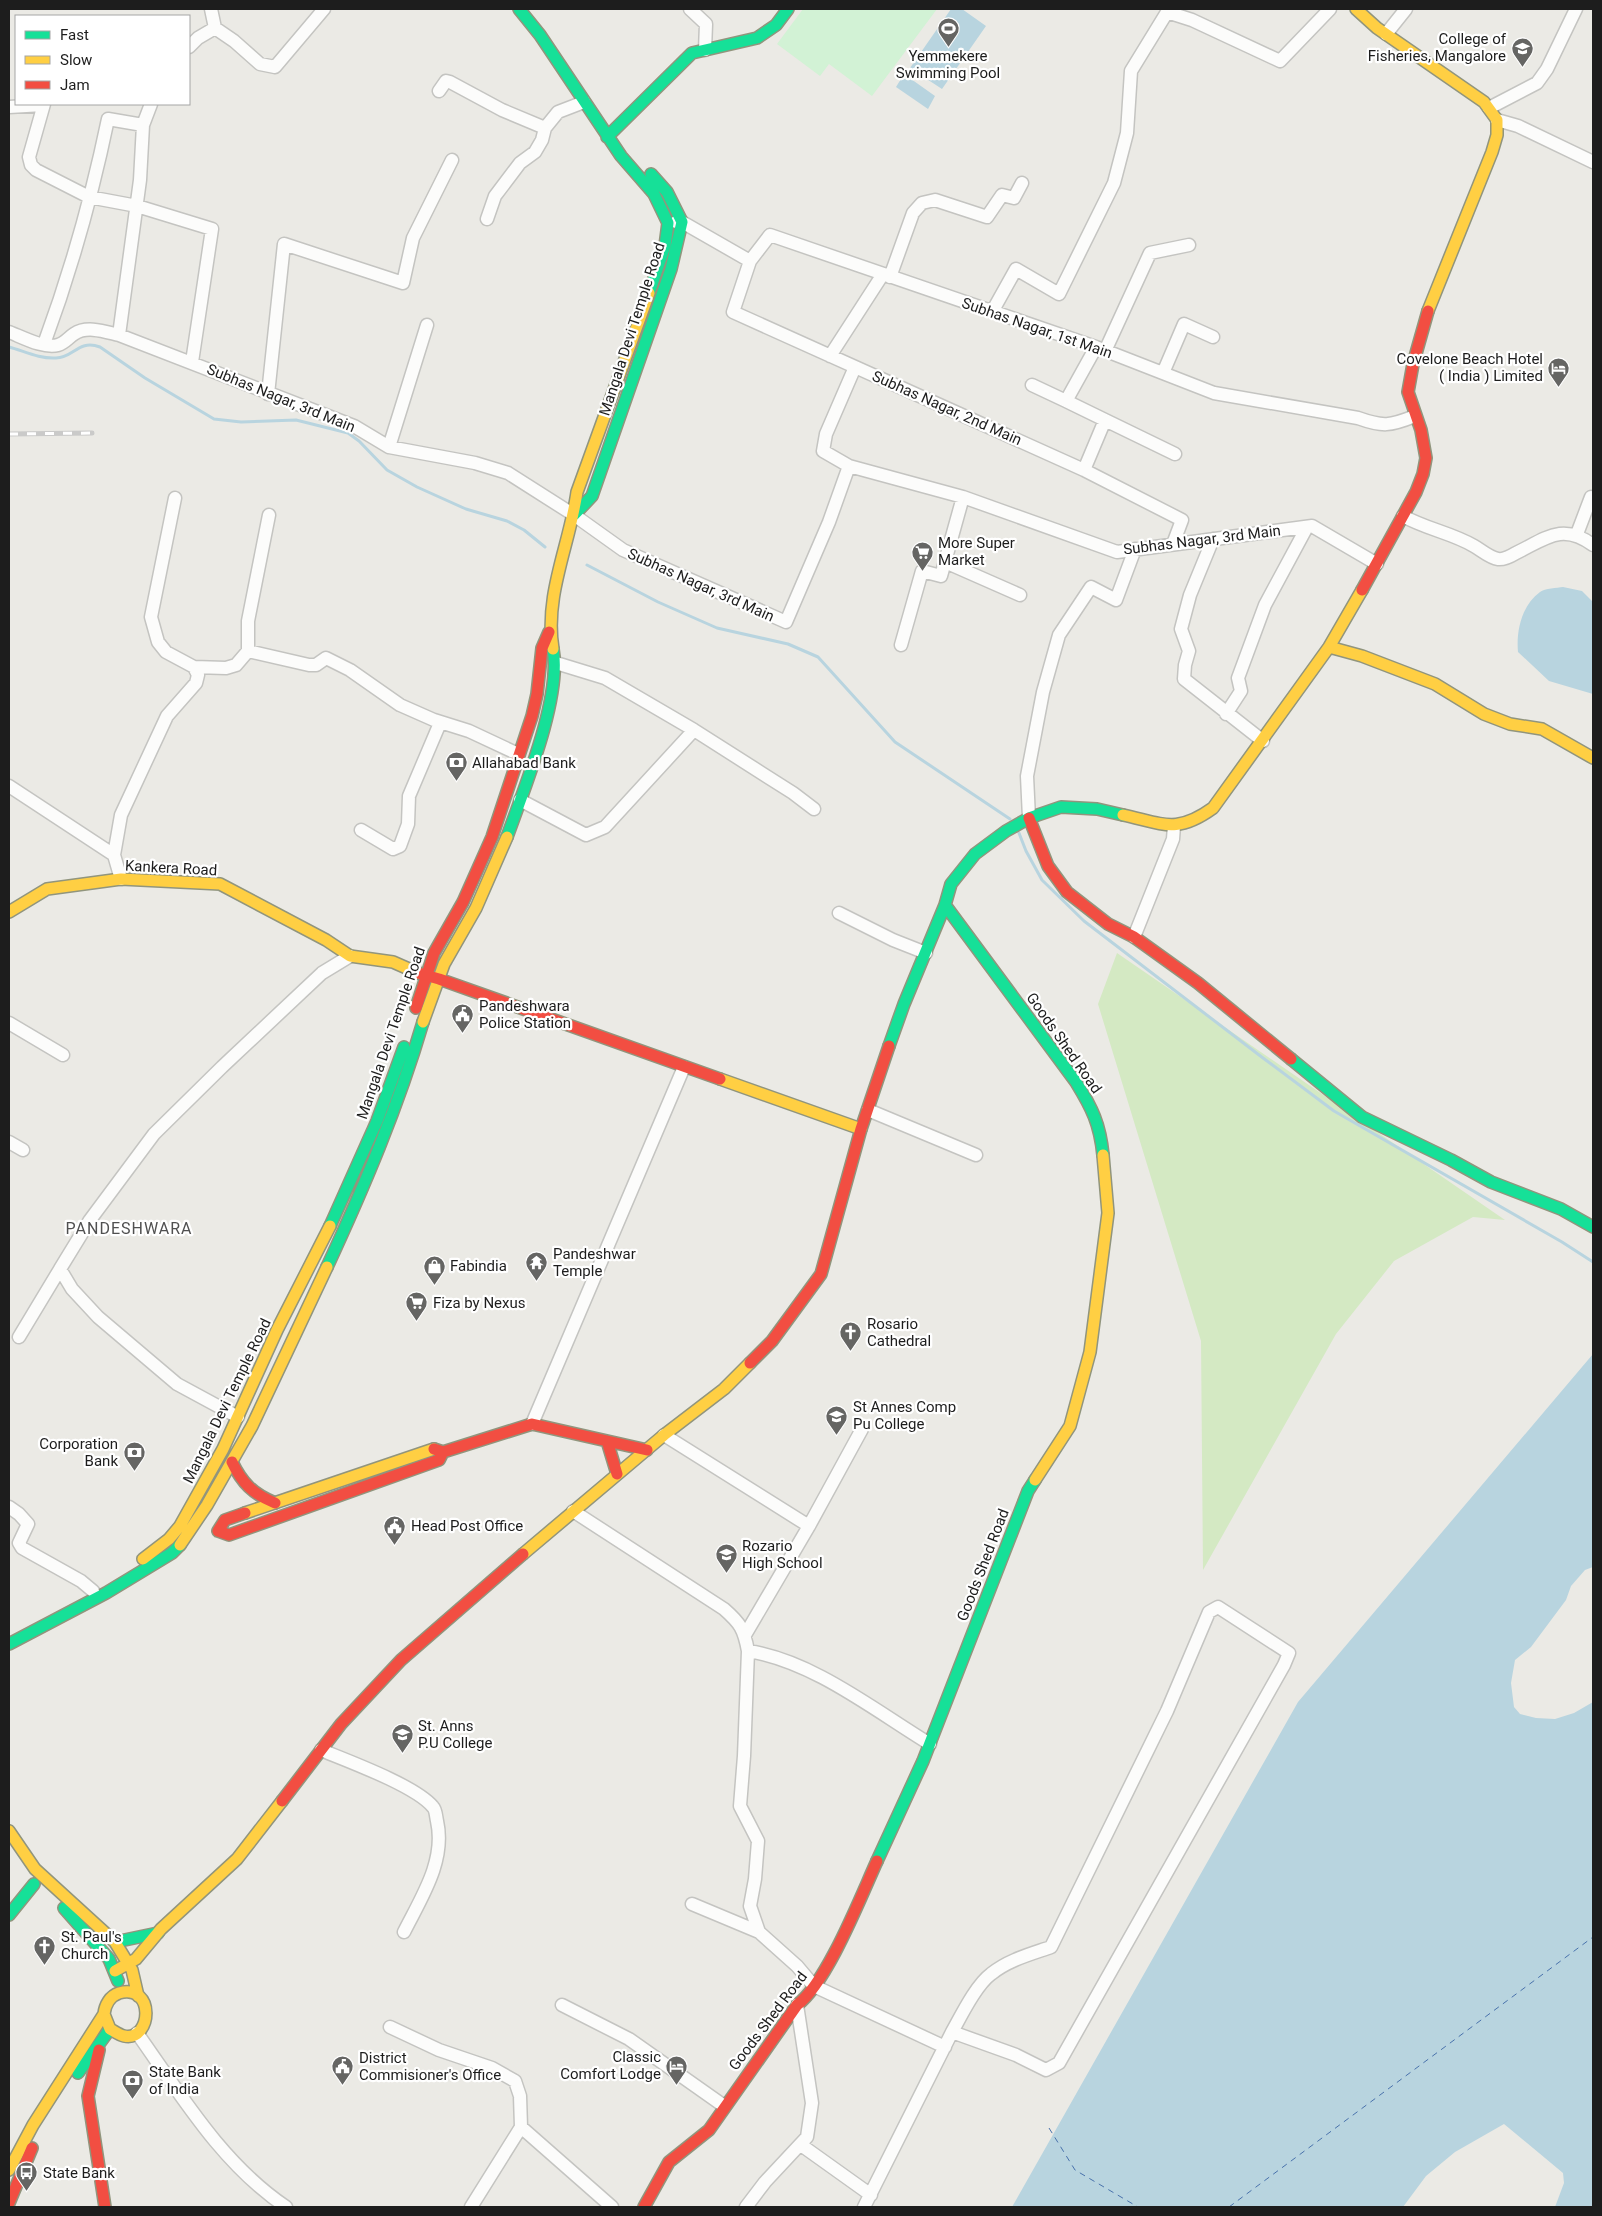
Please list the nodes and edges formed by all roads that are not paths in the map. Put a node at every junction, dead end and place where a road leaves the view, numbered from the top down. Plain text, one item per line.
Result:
1 (211, 9) edge
2 (324, 9) edge
3 (519, 9) edge
4 (533, 9) edge
5 (690, 9) edge
6 (788, 9) edge
7 (1330, 9) edge
8 (1356, 9) edge
9 (1406, 9) edge
10 (1576, 9) edge
11 (1168, 10) edge
12 (216, 28) junction
13 (1386, 34) junction
14 (559, 42) dead end
15 (190, 46) edge
16 (705, 50) junction
17 (585, 81) dead end
18 (439, 91) dead end
19 (584, 102) junction
20 (32, 105) edge
21 (44, 105) edge
22 (151, 105) edge
23 (9, 107) edge
24 (1489, 108) junction
25 (1497, 120) junction
26 (143, 125) junction
27 (545, 128) junction
28 (611, 133) junction
29 (452, 160) dead end
30 (1593, 162) edge
31 (1022, 182) dead end
32 (89, 197) junction
33 (137, 206) junction
34 (487, 219) dead end
35 (682, 222) junction
36 (668, 223) junction
37 (1189, 245) dead end
38 (750, 261) junction
39 (886, 276) junction
40 (992, 312) junction
41 (428, 325) dead end
42 (9, 332) edge
43 (120, 335) junction
44 (1213, 337) dead end
45 (44, 344) junction
46 (1100, 349) junction
47 (830, 356) junction
48 (192, 362) junction
49 (855, 367) junction
50 (1163, 373) junction
51 (1032, 385) dead end
52 (268, 394) junction
53 (1066, 401) junction
54 (1415, 416) junction
55 (1105, 420) junction
56 (389, 447) junction
57 (1174, 454) dead end
58 (849, 466) junction
59 (1084, 470) junction
60 (963, 497) junction
61 (1591, 497) dead end
62 (175, 498) dead end
63 (269, 515) dead end
64 (574, 515) junction
65 (1404, 516) junction
66 (1306, 527) junction
67 (1577, 534) junction
68 (1213, 539) junction
69 (1173, 544) junction
70 (1593, 545) edge
71 (1135, 549) junction
72 (945, 562) junction
73 (1377, 564) junction
74 (1020, 595) dead end
75 (550, 630) junction
76 (901, 645) dead end
77 (1329, 647) junction
78 (248, 651) junction
79 (556, 663) junction
80 (194, 667) junction
81 (1226, 714) junction
82 (440, 722) junction
83 (694, 730) junction
84 (1262, 741) junction
85 (518, 754) junction
86 (1593, 758) edge
87 (534, 759) junction
88 (9, 786) edge
89 (520, 800) junction
90 (814, 809) dead end
91 (1029, 818) junction
92 (1174, 826) junction
93 (361, 830) dead end
94 (114, 855) junction
95 (121, 879) junction
96 (945, 905) junction
97 (9, 912) edge
98 (839, 913) dead end
99 (1134, 937) junction
100 (926, 953) junction
101 (350, 956) junction
102 (426, 976) junction
103 (439, 980) junction
104 (9, 1023) edge
105 (412, 1041) junction
106 (63, 1055) dead end
107 (684, 1067) junction
108 (868, 1110) junction
109 (861, 1129) junction
110 (9, 1142) edge
111 (23, 1150) dead end
112 (976, 1156) dead end
113 (1593, 1227) edge
114 (60, 1269) junction
115 (19, 1337) dead end
116 (238, 1417) junction
117 (532, 1424) junction
118 (862, 1429) dead end
119 (664, 1435) junction
120 (607, 1441) junction
121 (646, 1450) junction
122 (443, 1452) junction
123 (232, 1462) junction
124 (616, 1474) junction
125 (275, 1503) junction
126 (9, 1507) edge
127 (573, 1510) junction
128 (809, 1526) junction
129 (185, 1528) junction
130 (210, 1532) junction
131 (93, 1591) junction
132 (9, 1632) edge
133 (745, 1635) junction
134 (9, 1644) edge
135 (748, 1651) junction
136 (930, 1744) junction
137 (321, 1750) junction
138 (9, 1831) edge
139 (9, 1850) edge
140 (34, 1884) junction
141 (692, 1904) dead end
142 (9, 1915) edge
143 (404, 1932) dead end
144 (759, 1932) junction
145 (158, 1933) junction
146 (115, 1942) junction
147 (129, 1963) junction
148 (115, 1972) junction
149 (814, 1986) junction
150 (119, 1993) junction
151 (138, 1996) junction
152 (562, 2005) dead end
153 (797, 2005) junction
154 (104, 2014) junction
155 (390, 2027) dead end
156 (110, 2029) junction
157 (952, 2032) junction
158 (137, 2033) junction
159 (91, 2034) junction
160 (101, 2043) junction
161 (945, 2046) junction
162 (724, 2106) junction
163 (521, 2127) junction
164 (801, 2145) junction
165 (9, 2170) edge
166 (871, 2195) junction
167 (9, 2203) edge
168 (105, 2207) edge
169 (286, 2207) edge
170 (471, 2207) edge
171 (612, 2207) edge
172 (644, 2207) edge
173 (746, 2207) edge
174 (864, 2207) edge

1 - 12 street
2 - 12 street
3 - 19 street, Mangala Devi Temple Road
4 - 14 street
5 - 16 street
6 - 16 street
7 - 11 street
8 - 13 street
9 - 13 street
10 - 24 street
11 - 40 street
12 - 15 street
13 - 24 street
16 - 28 street
17 - 28 street, Mangala Devi Temple Road
18 - 27 street
19 - 27 street
19 - 28 street, Mangala Devi Temple Road
20 - 23 street
21 - 32 street
22 - 26 street
24 - 25 street
25 - 30 street
25 - 54 street
26 - 32 street
26 - 33 street
27 - 34 street
28 - 35 street, Mangala Devi Temple Road
28 - 36 street, Mangala Devi Temple Road
29 - 52 street
31 - 39 street
32 - 33 street
32 - 45 street
33 - 43 street
33 - 48 street
35 - 36 street
35 - 38 street
35 - 64 street, Mangala Devi Temple Road
36 - 64 street, Mangala Devi Temple Road
37 - 46 street
38 - 39 street, Subhas Nagar, 1st Main
38 - 47 street, Subhas Nagar, 2nd Main
39 - 40 street, Subhas Nagar, 1st Main
39 - 47 street
40 - 46 street, Subhas Nagar, 1st Main
41 - 56 street
42 - 45 street
43 - 45 street, Subhas Nagar, 3rd Main
43 - 48 street, Subhas Nagar, 3rd Main
44 - 50 street
46 - 50 street, Subhas Nagar, 1st Main
46 - 53 street
47 - 49 street, Subhas Nagar, 2nd Main
48 - 52 street, Subhas Nagar, 3rd Main
49 - 58 street
49 - 59 street, Subhas Nagar, 2nd Main
50 - 54 street, Subhas Nagar, 1st Main
51 - 53 street
52 - 56 street, Subhas Nagar, 3rd Main
53 - 55 street
54 - 65 street
55 - 57 street
55 - 59 street
56 - 64 street, Subhas Nagar, 3rd Main
58 - 60 street, Subhas Nagar, 3rd Main
58 - 64 street, Subhas Nagar, 3rd Main
59 - 69 street, Subhas Nagar, 2nd Main
60 - 71 street, Subhas Nagar, 3rd Main
60 - 72 street
61 - 67 street
62 - 80 street
63 - 78 street
64 - 75 street, Mangala Devi Temple Road
65 - 67 street
65 - 73 street
66 - 68 street, Subhas Nagar, 3rd Main
66 - 73 street, Subhas Nagar, 3rd Main
66 - 81 street
67 - 70 street
68 - 69 street, Subhas Nagar, 3rd Main
68 - 81 street
69 - 71 street, Subhas Nagar, 3rd Main
71 - 91 street
72 - 74 street
72 - 76 street
73 - 77 street
75 - 79 street, Mangala Devi Temple Road
75 - 85 street, Mangala Devi Temple Road
77 - 84 street
77 - 86 street
78 - 80 street
78 - 82 street
79 - 83 street
79 - 87 street, Mangala Devi Temple Road
80 - 94 street
81 - 84 street
82 - 85 street
82 - 93 street
83 - 89 street
83 - 90 street
84 - 92 street
85 - 87 street
85 - 102 street, Mangala Devi Temple Road
87 - 89 street, Mangala Devi Temple Road
88 - 94 street
89 - 103 street, Mangala Devi Temple Road
91 - 92 street
91 - 96 street
91 - 99 street
92 - 99 street
94 - 95 street
95 - 97 street, Kankera Road
95 - 101 street, Kankera Road
96 - 100 street
96 - 136 street, Goods Shed Road
98 - 100 street
99 - 113 street
100 - 108 street
101 - 102 street
101 - 114 street
102 - 103 street
102 - 105 street, Mangala Devi Temple Road
103 - 105 street, Mangala Devi Temple Road
103 - 107 street
104 - 106 street
105 - 116 street, Mangala Devi Temple Road
105 - 123 street, Mangala Devi Temple Road
107 - 109 street
107 - 117 street
108 - 109 street
108 - 112 street
109 - 119 street
110 - 111 street
114 - 115 street
114 - 116 street
116 - 129 street, Mangala Devi Temple Road
117 - 120 street
117 - 122 street
118 - 128 street
119 - 121 street
119 - 128 street
120 - 121 street
120 - 124 street
121 - 124 street
122 - 125 street
122 - 130 street
123 - 125 street
123 - 129 street, Mangala Devi Temple Road
124 - 127 street
125 - 130 street
126 - 131 street
127 - 133 street
127 - 137 street
128 - 133 street
129 - 130 street
129 - 131 street, Mangala Devi Temple Road
129 - 134 street
131 - 132 street, Mangala Devi Temple Road
133 - 135 street
135 - 136 street
135 - 144 street
136 - 149 street, Goods Shed Road
137 - 143 street
137 - 145 street
138 - 146 street
139 - 140 street
140 - 142 street
140 - 148 street
141 - 144 street
144 - 149 street
145 - 146 street
145 - 147 street
146 - 147 street
147 - 148 street
147 - 151 street
148 - 150 street
149 - 153 street, Goods Shed Road
149 - 161 street
150 - 151 street
150 - 154 street
151 - 158 street
152 - 162 street
153 - 162 street, Goods Shed Road
153 - 164 street
154 - 156 street
154 - 159 street
155 - 163 street
156 - 158 street
156 - 160 street
157 - 157 street
157 - 161 street
158 - 169 street
159 - 160 street
159 - 165 street
160 - 167 street
160 - 168 street
161 - 166 street
162 - 172 street, Goods Shed Road
163 - 170 street
163 - 171 street
164 - 166 street
164 - 173 street
166 - 174 street

